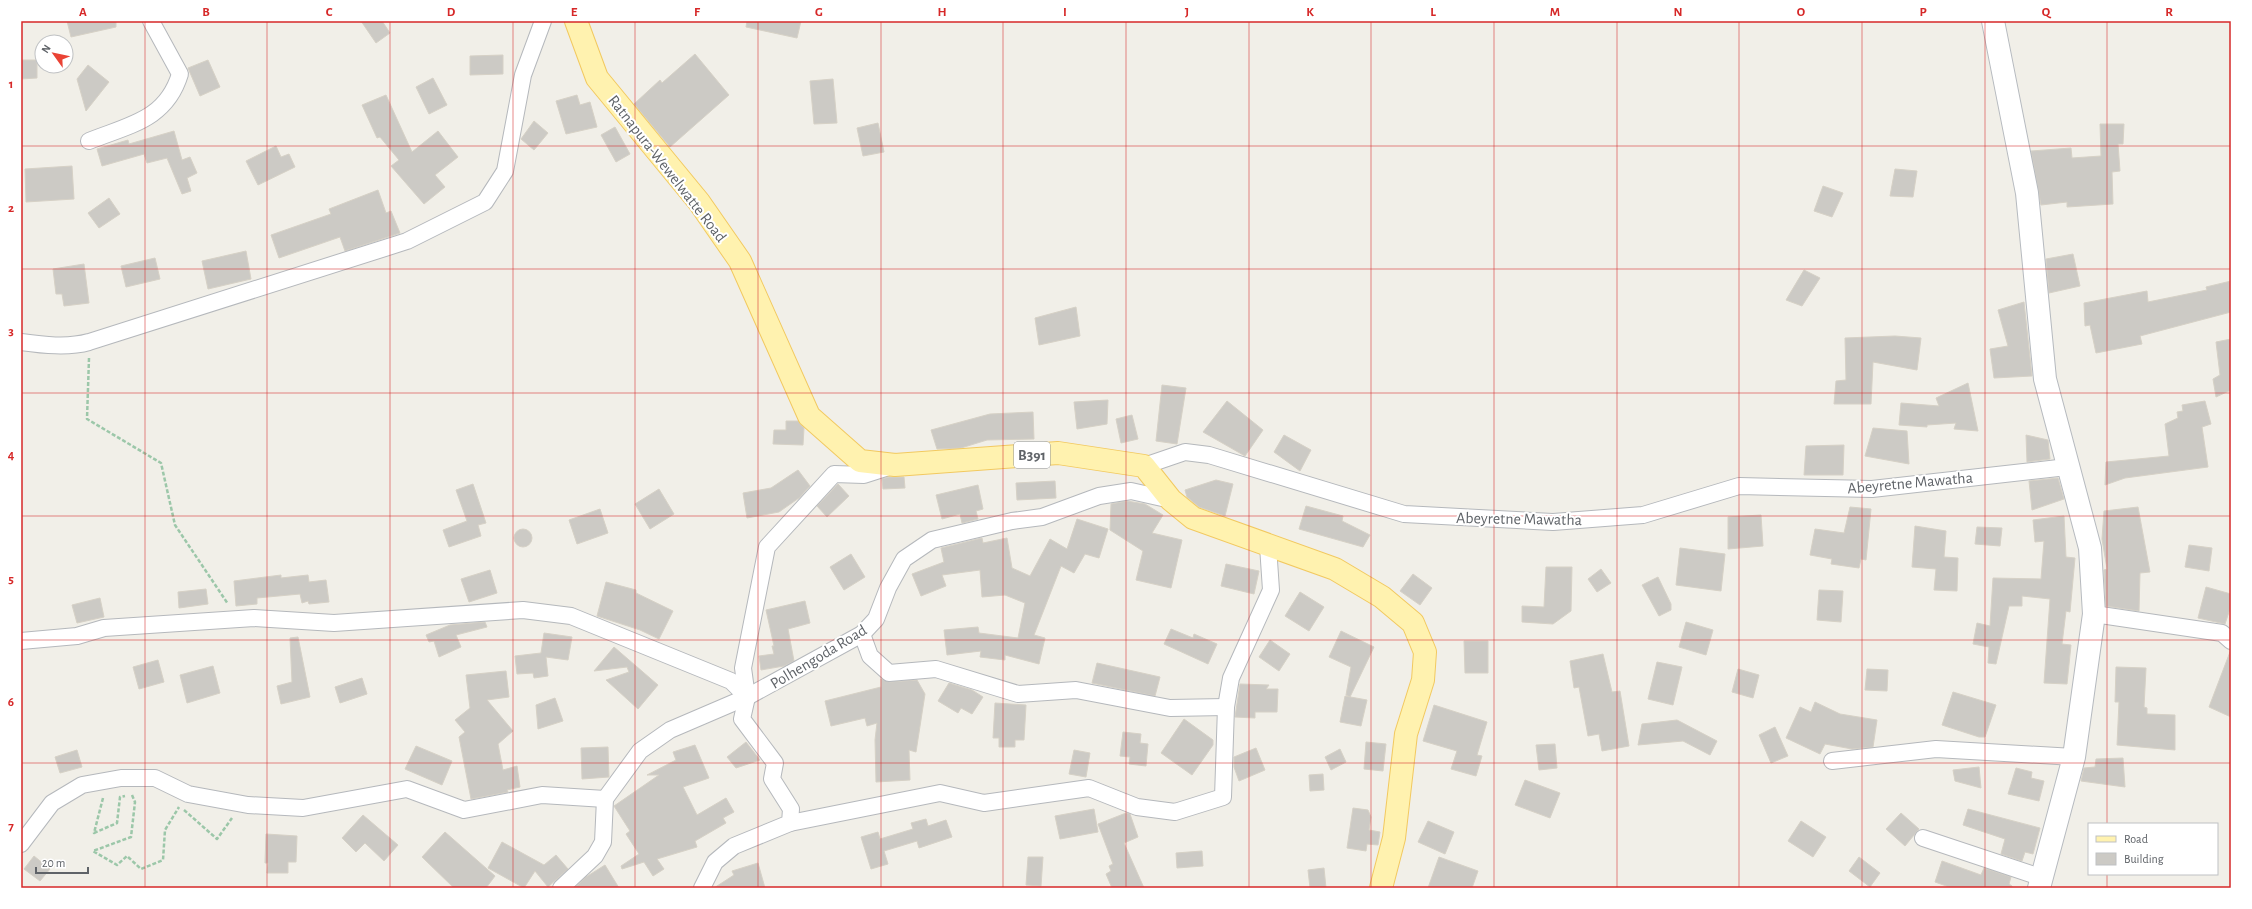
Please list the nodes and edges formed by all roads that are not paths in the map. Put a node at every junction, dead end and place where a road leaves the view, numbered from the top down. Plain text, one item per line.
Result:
1 (151, 21) edge
2 (543, 21) edge
3 (576, 21) edge
4 (1994, 21) edge
5 (89, 141) dead end
6 (21, 342) edge
7 (895, 465) junction
8 (1144, 466) junction
9 (2067, 467) junction
10 (1171, 500) junction
11 (1268, 546) junction
12 (2094, 614) junction
13 (862, 634) junction
14 (21, 640) edge
15 (2231, 641) edge
16 (748, 697) junction
17 (1226, 707) junction
18 (2074, 757) junction
19 (1832, 762) dead end
20 (605, 799) junction
21 (790, 823) junction
22 (1923, 838) dead end
23 (21, 844) edge
24 (2041, 883) edge
25 (561, 888) edge
26 (702, 888) edge
27 (1381, 888) edge

1 - 5 street
2 - 6 street
3 - 7 main road, Ratnapura-Wewelwatte Road / B391
4 - 9 street
7 - 8 main road, Ratnapura-Wewelwatte Road / B391
7 - 16 street
8 - 9 street, Abeyretne Mawatha
8 - 10 main road
9 - 12 street
10 - 11 main road
10 - 13 street, Polhengoda Road
11 - 17 street
11 - 27 main road
12 - 15 street
12 - 18 street
13 - 16 street, Polhengoda Road
13 - 17 street
14 - 16 street
16 - 20 street, Polhengoda Road
16 - 21 street
17 - 21 street
18 - 19 street
18 - 24 street
20 - 23 street
20 - 25 street
21 - 26 street
22 - 24 street

